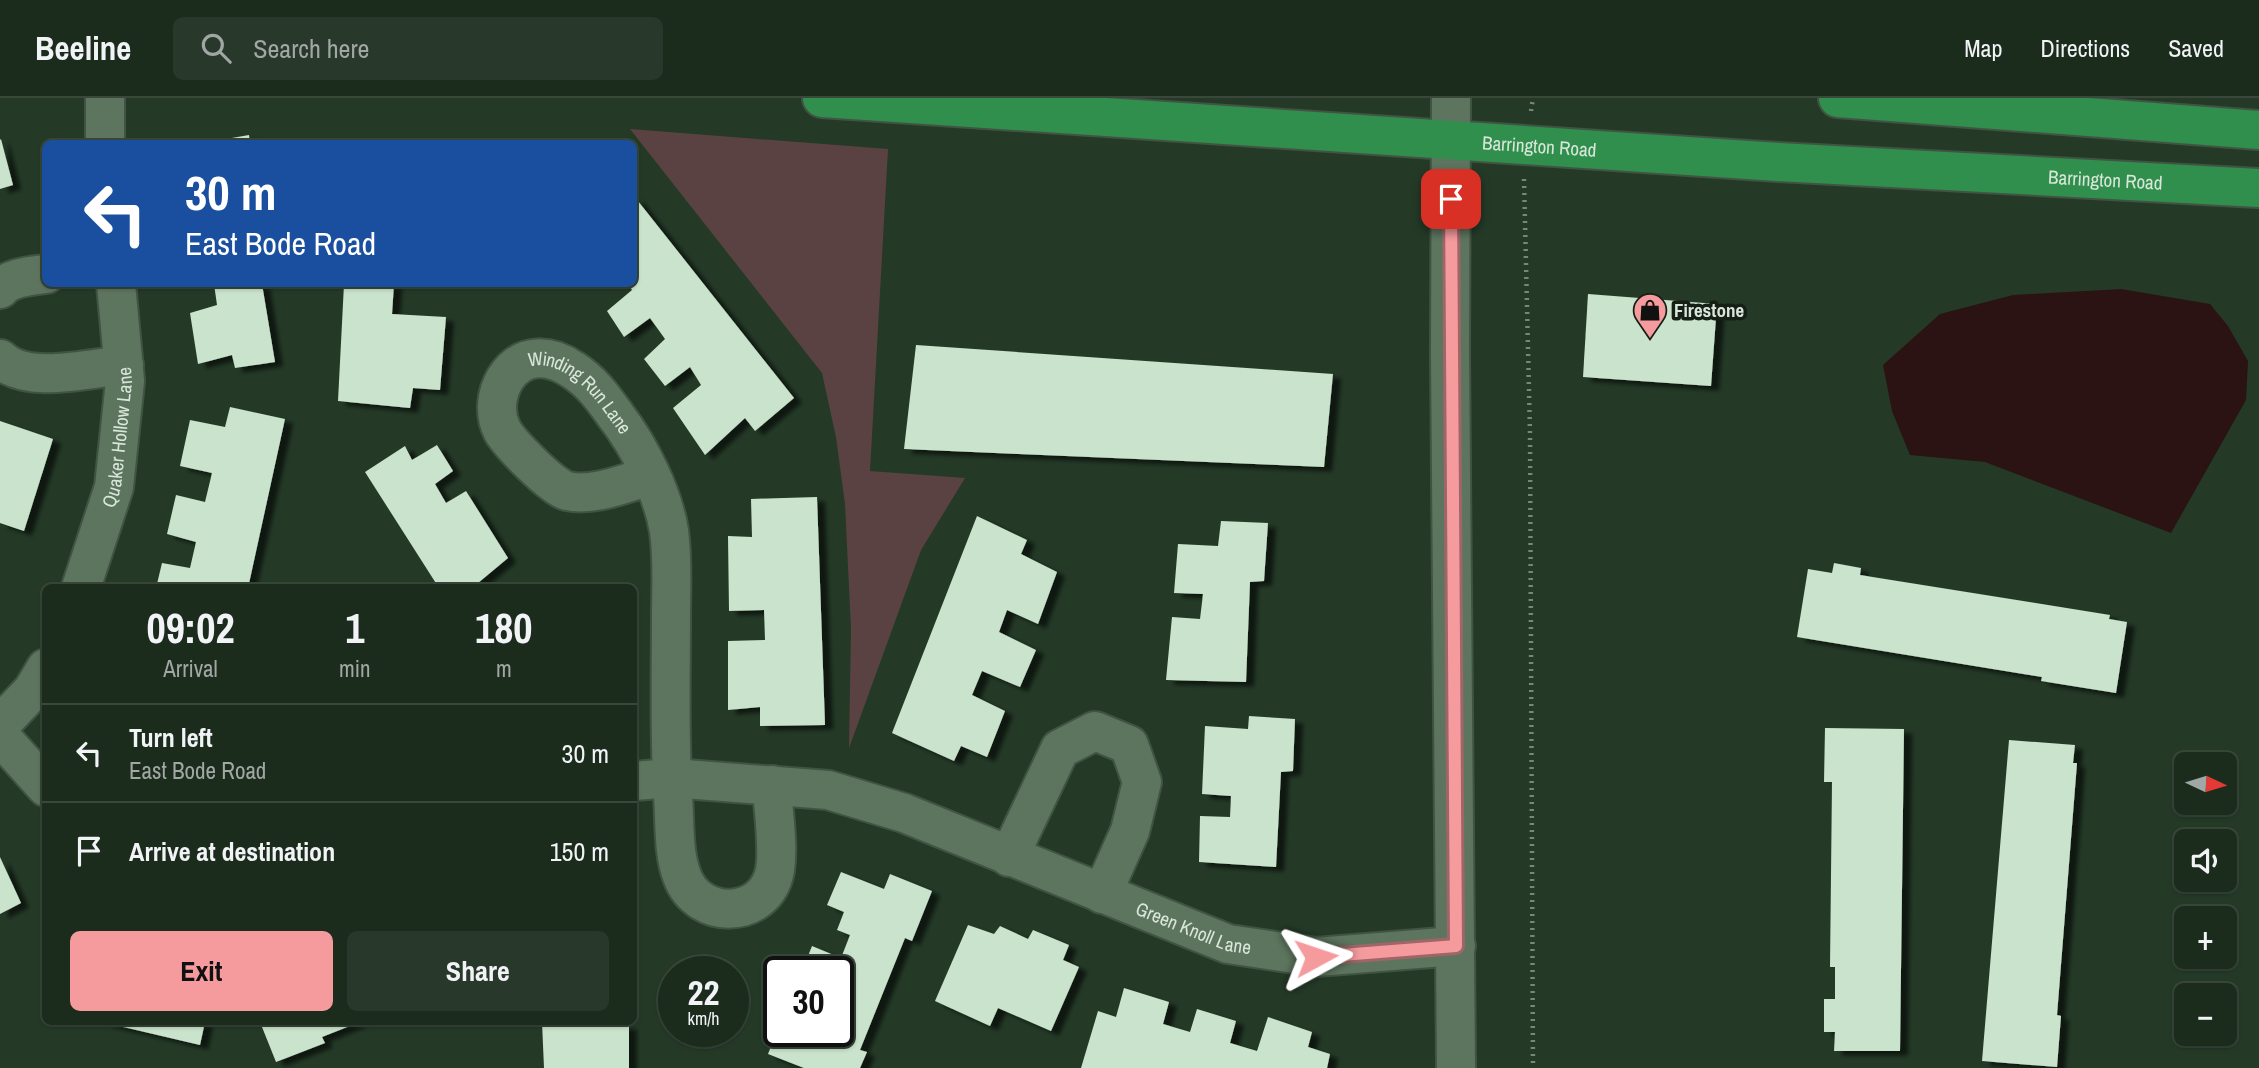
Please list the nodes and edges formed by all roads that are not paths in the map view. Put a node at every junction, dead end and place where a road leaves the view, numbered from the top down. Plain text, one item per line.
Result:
1 (105, 98) edge
2 (822, 98) edge
3 (1451, 98) edge
4 (1838, 98) edge
5 (2259, 130) edge
6 (1451, 138) junction
7 (105, 140) edge
8 (2259, 188) edge
9 (42, 275) edge
10 (116, 287) edge
11 (0, 289) edge
12 (0, 359) edge
13 (124, 365) junction
14 (650, 476) dead end
15 (82, 584) edge
16 (42, 675) edge
17 (0, 725) edge
18 (0, 736) edge
19 (672, 778) junction
20 (637, 781) edge
21 (42, 783) edge
22 (772, 785) junction
23 (1009, 857) junction
24 (1102, 894) junction
25 (1456, 946) junction
26 (1456, 1068) edge

1 - 7 street
2 - 6 main road, Barrington Road
3 - 6 street
4 - 5 main road
6 - 8 main road, Barrington Road
6 - 25 street
9 - 11 street
10 - 13 street, Quaker Hollow Lane
12 - 13 street
13 - 15 street, Quaker Hollow Lane
14 - 19 street
16 - 17 street
18 - 21 street
19 - 20 street, Green Knoll Lane
19 - 22 street, Green Knoll Lane
19 - 22 street
22 - 23 street, Green Knoll Lane
23 - 24 street, Green Knoll Lane
23 - 24 street
24 - 25 street, Green Knoll Lane
25 - 26 street

